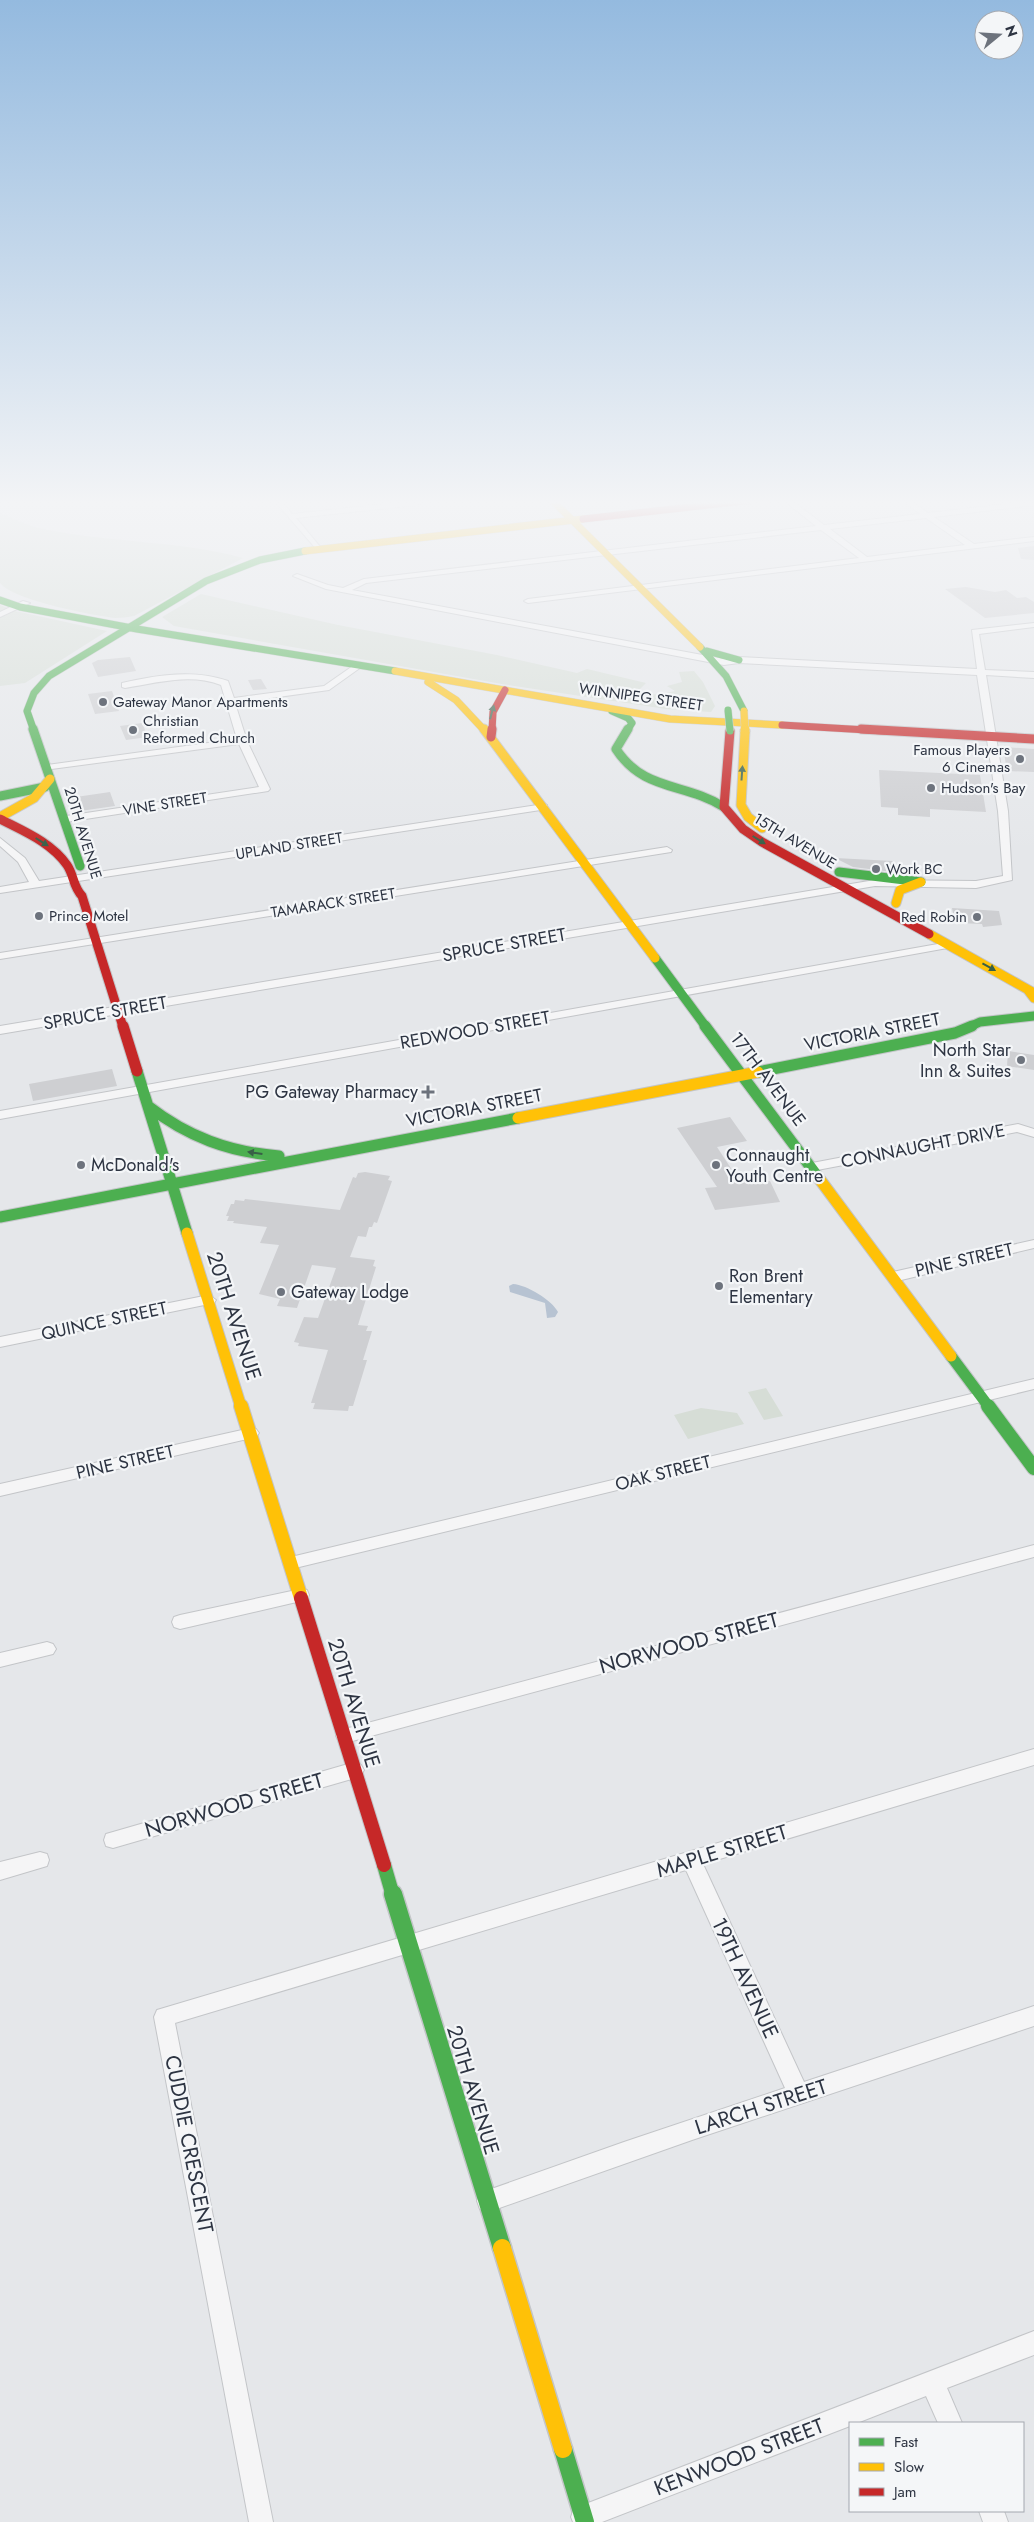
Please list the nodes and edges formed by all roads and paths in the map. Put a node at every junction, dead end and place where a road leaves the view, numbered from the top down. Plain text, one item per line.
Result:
1 (75, 617) edge
2 (91, 617) edge
3 (133, 617) edge
4 (147, 617) edge
5 (153, 617) edge
6 (495, 617) edge
7 (659, 617) edge
8 (666, 617) edge
9 (110, 620) junction
10 (94, 621) junction
11 (1034, 625) edge
12 (131, 626) junction
13 (160, 629) junction
14 (111, 638) junction
15 (247, 646) junction
16 (700, 653) junction
17 (739, 660) junction
18 (715, 661) junction
19 (360, 665) junction
20 (408, 673) junction
21 (982, 673) junction
22 (1034, 676) edge
23 (126, 685) dead end
24 (501, 689) junction
25 (231, 701) junction
26 (464, 706) junction
27 (608, 709) junction
28 (648, 716) junction
29 (684, 720) junction
30 (637, 730) junction
31 (491, 737) junction
32 (992, 737) junction
33 (1034, 739) edge
34 (242, 740) junction
35 (727, 757) junction
36 (47, 768) junction
37 (716, 775) dead end
38 (48, 783) junction
39 (701, 783) dead end
40 (684, 784) junction
41 (724, 790) junction
42 (741, 792) junction
43 (0, 796) edge
44 (544, 807) junction
45 (724, 807) junction
46 (0, 808) edge
47 (12, 811) junction
48 (0, 818) edge
49 (26, 818) dead end
50 (66, 819) junction
51 (39, 826) dead end
52 (0, 841) edge
53 (667, 850) dead end
54 (586, 863) junction
55 (82, 872) junction
56 (839, 872) junction
57 (71, 879) junction
58 (921, 882) junction
59 (35, 884) junction
60 (863, 885) junction
61 (846, 888) junction
62 (0, 890) edge
63 (82, 896) junction
64 (896, 904) junction
65 (631, 924) junction
66 (964, 940) dead end
67 (96, 941) junction
68 (949, 945) junction
69 (0, 956) edge
70 (682, 993) junction
71 (1032, 994) edge
72 (118, 1010) junction
73 (1032, 1015) edge
74 (1034, 1028) edge
75 (0, 1030) edge
76 (1008, 1031) dead end
77 (955, 1033) junction
78 (981, 1034) dead end
79 (742, 1075) junction
80 (142, 1090) junction
81 (148, 1106) junction
82 (0, 1115) edge
83 (1034, 1133) edge
84 (321, 1155) junction
85 (812, 1167) junction
86 (172, 1184) junction
87 (0, 1217) edge
88 (1034, 1244) edge
89 (893, 1276) junction
90 (209, 1300) junction
91 (0, 1342) edge
92 (1034, 1384) edge
93 (981, 1396) junction
94 (251, 1433) junction
95 (1034, 1468) edge
96 (0, 1490) edge
97 (1034, 1551) edge
98 (291, 1562) junction
99 (301, 1595) junction
100 (180, 1622) dead end
101 (47, 1649) dead end
102 (0, 1660) edge
103 (345, 1736) junction
104 (1034, 1756) edge
105 (355, 1770) junction
106 (113, 1840) dead end
107 (40, 1860) dead end
108 (691, 1860) junction
109 (0, 1871) edge
110 (409, 1946) junction
111 (1034, 2016) edge
112 (799, 2095) junction
113 (488, 2201) junction
114 (1034, 2344) edge
115 (932, 2383) junction
116 (950, 2422) edge
117 (584, 2519) edge
118 (261, 2522) edge

1 - 10 main road
2 - 9 main road
3 - 9 main road
4 - 12 main road, 20TH AVENUE
5 - 13 main road
6 - 16 street
7 - 16 main road, 15TH AVENUE
8 - 16 main road, 15TH AVENUE
9 - 12 main road
10 - 12 main road
10 - 14 main road
11 - 21 street
12 - 13 main road, WINNIPEG STREET
12 - 14 main road, 20TH AVENUE
12 - 15 main road, WINNIPEG STREET
13 - 15 main road, WINNIPEG STREET
14 - 36 main road, 20TH AVENUE
15 - 19 main road, WINNIPEG STREET
16 - 17 main road
16 - 18 main road, 15TH AVENUE
16 - 35 main road, 15TH AVENUE, bridge
17 - 18 street
17 - 21 street
42 -> 18 main road, 15TH AVENUE, bridge
19 - 20 main road, WINNIPEG STREET
19 - 25 street
20 - 24 main road, WINNIPEG STREET
20 - 26 main road, 17TH AVENUE
21 - 22 street
21 - 32 street
23 - 25 street
24 - 26 main road
24 - 27 main road, WINNIPEG STREET
31 -> 24 main road
25 - 34 street
26 - 31 main road, 17TH AVENUE
27 - 28 main road, WINNIPEG STREET
27 - 45 main road
28 - 29 main road, WINNIPEG STREET
28 - 30 main road
29 - 30 main road
29 - 32 main road, WINNIPEG STREET
30 - 40 main road
31 - 44 main road, 17TH AVENUE
32 - 33 main road, WINNIPEG STREET
32 - 58 street, SPRUCE STREET
34 - 36 street
34 - 50 street, VINE STREET
35 - 37 main road
35 - 41 main road, 15TH AVENUE
36 - 38 main road, 20TH AVENUE
38 - 43 main road
38 - 47 main road, 20TH AVENUE
38 - 50 main road, 20TH AVENUE
39 - 40 main road
40 - 41 main road
41 - 42 main road
41 - 45 main road, 15TH AVENUE
42 - 56 main road, 15TH AVENUE
44 - 54 main road, 17TH AVENUE
44 - 55 street, UPLAND STREET
45 -> 61 main road, 15TH AVENUE
46 - 47 main road
47 - 48 main road, 20TH AVENUE
47 - 49 main road
48 -> 57 main road, 20TH AVENUE
50 - 55 main road, 20TH AVENUE
51 - 55 main road
52 - 59 street
53 - 54 street, TAMARACK STREET
54 - 65 main road, 17TH AVENUE
54 - 67 street, TAMARACK STREET
55 - 57 street, UPLAND STREET
55 - 63 main road, 20TH AVENUE
56 - 58 main road
56 - 60 main road, 15TH AVENUE
57 - 59 street, UPLAND STREET
57 - 63 main road, 20TH AVENUE
58 - 60 street, SPRUCE STREET
58 - 64 main road
59 - 62 street, UPLAND STREET
60 - 61 street, SPRUCE STREET
60 - 64 main road, 15TH AVENUE
61 - 65 street, SPRUCE STREET
61 - 68 main road, 15TH AVENUE
63 - 67 main road, 20TH AVENUE
64 - 66 main road, 15TH AVENUE
65 - 70 main road, 17TH AVENUE
65 - 72 street, SPRUCE STREET
67 - 69 street, TAMARACK STREET
67 - 72 main road, 20TH AVENUE
68 - 70 street, REDWOOD STREET
68 -> 71 main road, 15TH AVENUE
70 - 79 main road, 17TH AVENUE
70 - 80 street, REDWOOD STREET
72 - 75 street, SPRUCE STREET
72 - 80 main road, 20TH AVENUE
73 - 77 main road, VICTORIA STREET
74 - 76 main road
77 - 78 main road, VICTORIA STREET
77 - 79 main road, VICTORIA STREET
79 - 84 main road, VICTORIA STREET
79 - 85 main road, 17TH AVENUE
80 - 81 main road, 20TH AVENUE
80 - 82 street, REDWOOD STREET
84 -> 81 main road
81 - 86 main road, 20TH AVENUE
83 - 85 street, CONNAUGHT DRIVE
84 - 86 main road, VICTORIA STREET
85 - 89 main road, 17TH AVENUE
86 - 87 main road, VICTORIA STREET
86 - 90 main road, 20TH AVENUE
88 - 89 street, PINE STREET
89 - 93 main road, 17TH AVENUE
90 - 91 street, QUINCE STREET
90 - 94 main road, 20TH AVENUE
92 - 93 street, OAK STREET
93 - 95 main road, 17TH AVENUE
93 - 98 street, OAK STREET
94 - 96 street, PINE STREET
94 - 98 main road, 20TH AVENUE
97 - 103 street, NORWOOD STREET
98 - 99 main road, 20TH AVENUE
99 - 100 street
99 - 103 main road, 20TH AVENUE
101 - 102 street
103 - 105 main road, 20TH AVENUE
104 - 108 street, MAPLE STREET
105 - 106 street, NORWOOD STREET
105 - 110 main road, 20TH AVENUE
107 - 109 street
108 - 110 street, MAPLE STREET
108 - 112 street, 19TH AVENUE
110 - 113 main road, 20TH AVENUE
110 - 118 street, CUDDIE CRESCENT
111 - 112 street, LARCH STREET
112 - 113 street, LARCH STREET
113 - 117 main road, 20TH AVENUE
114 - 115 street, KENWOOD STREET
115 - 116 street
115 - 117 street, KENWOOD STREET

